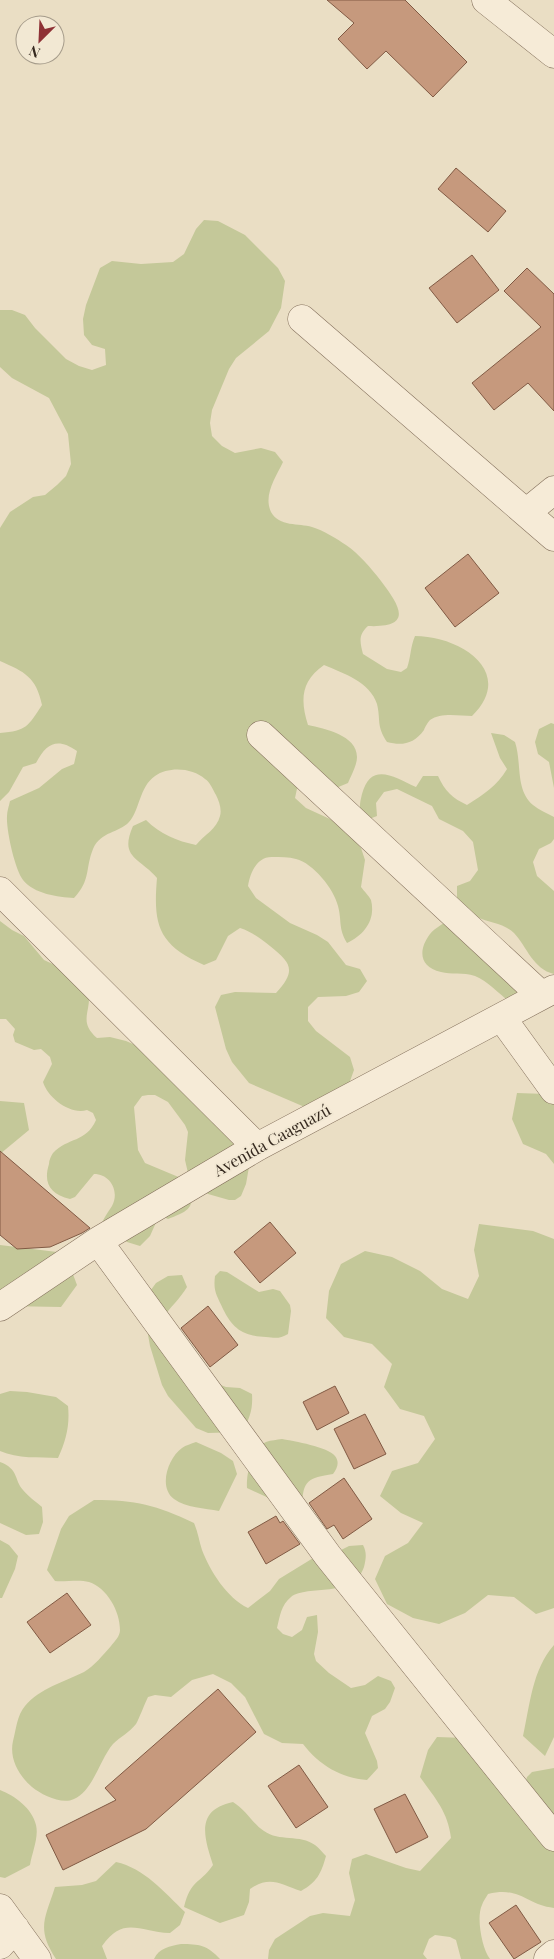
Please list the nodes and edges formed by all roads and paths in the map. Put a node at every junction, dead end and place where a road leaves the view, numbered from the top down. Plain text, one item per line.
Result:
1 (486, 0) edge
2 (554, 54) edge
3 (302, 319) dead end
4 (554, 490) edge
5 (527, 512) junction
6 (554, 537) edge
7 (261, 735) dead end
8 (0, 891) edge
9 (547, 992) edge
10 (502, 1018) junction
11 (554, 1090) edge
12 (257, 1147) junction
13 (98, 1241) junction
14 (0, 1307) edge
15 (554, 1836) edge
16 (5, 1927) edge
17 (554, 1954) edge
18 (37, 1959) edge
19 (548, 1959) edge

1 - 2 street
3 - 5 street
4 - 5 street
5 - 6 street
7 - 9 street
8 - 12 street
9 - 10 street, Avenida Caaguazú
10 - 11 street
10 - 12 street, Avenida Caaguazú
12 - 13 street, Avenida Caaguazú
13 - 14 street, Avenida Caaguazú
13 - 15 street
16 - 18 street
17 - 19 street

